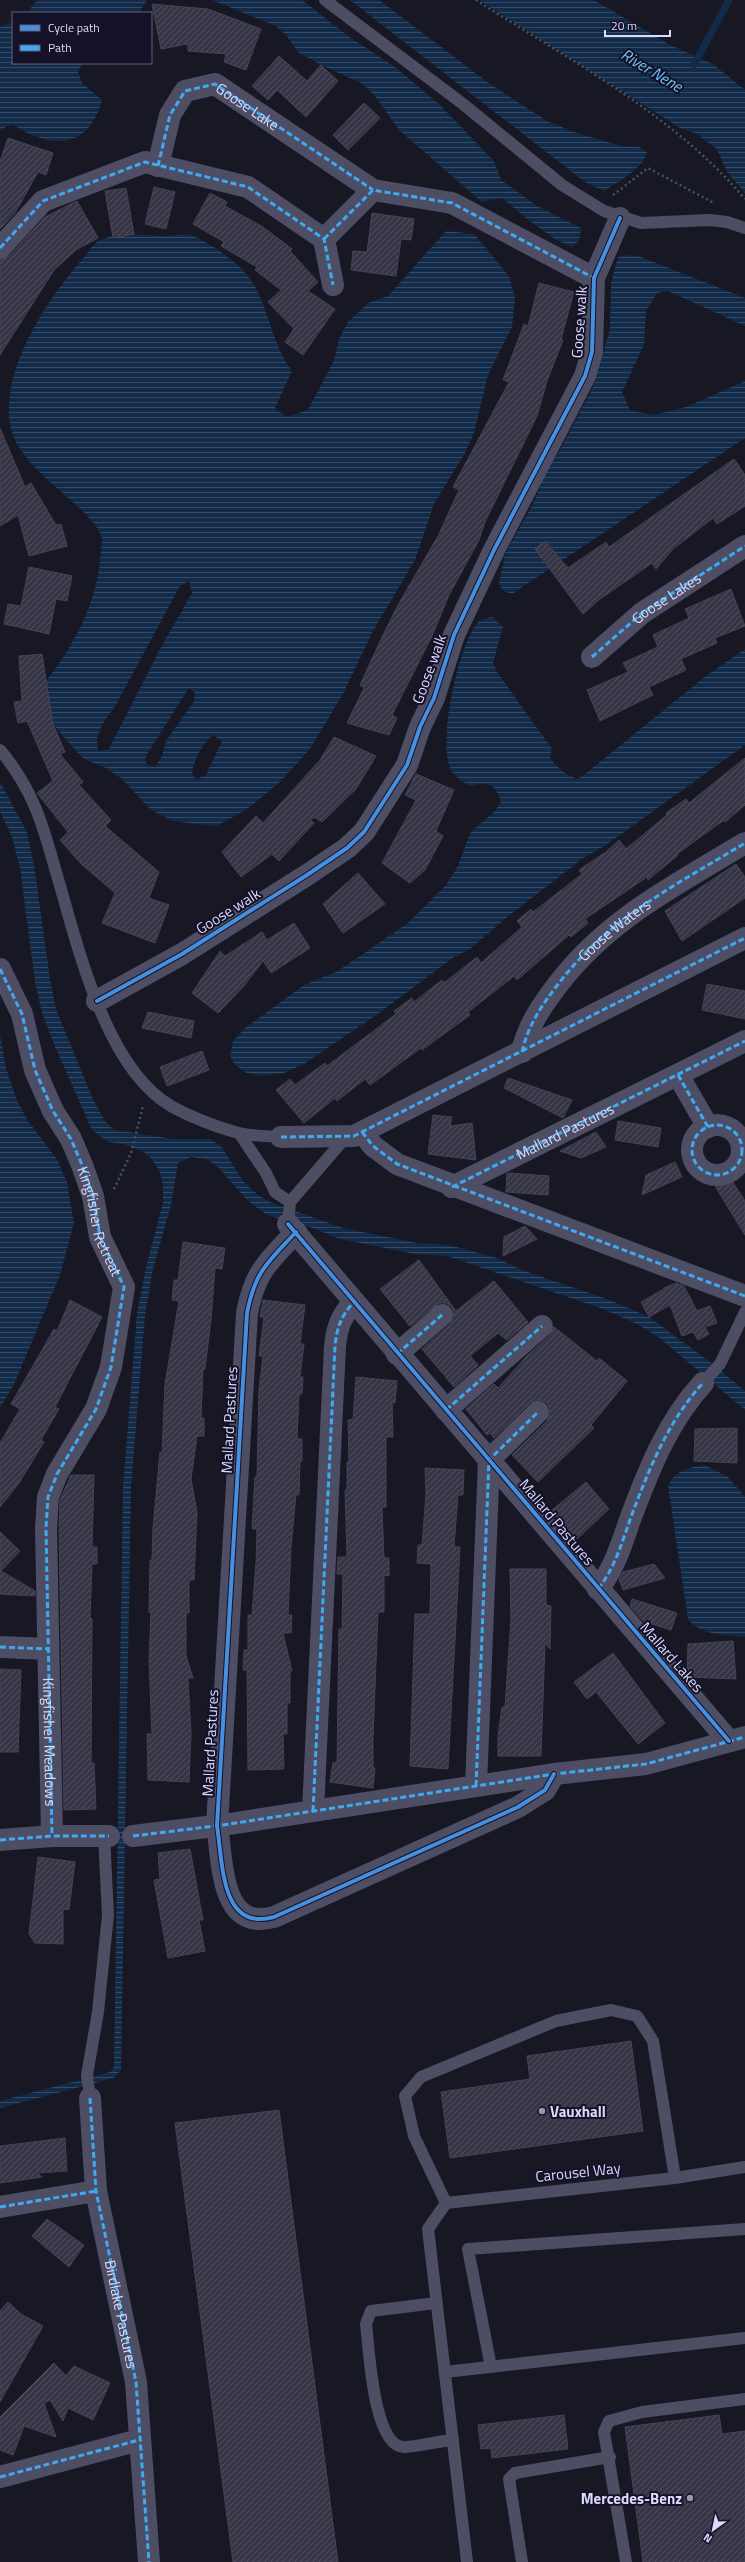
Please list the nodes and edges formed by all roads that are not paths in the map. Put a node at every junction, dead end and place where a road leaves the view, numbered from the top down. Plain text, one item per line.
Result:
1 (325, 0) edge
2 (158, 166) junction
3 (373, 190) junction
4 (620, 218) junction
5 (745, 228) edge
6 (324, 239) junction
7 (0, 248) edge
8 (594, 278) junction
9 (333, 285) dead end
10 (745, 546) edge
11 (592, 657) dead end
12 (0, 750) edge
13 (745, 843) edge
14 (745, 938) edge
15 (0, 969) edge
16 (97, 1001) junction
17 (745, 1041) edge
18 (522, 1052) junction
19 (678, 1075) junction
20 (708, 1127) dead end
21 (239, 1133) junction
22 (354, 1134) junction
23 (281, 1137) joint
24 (452, 1186) junction
25 (291, 1216) junction
26 (745, 1296) edge
27 (354, 1302) junction
28 (745, 1312) edge
29 (442, 1315) dead end
30 (542, 1326) dead end
31 (397, 1354) junction
32 (703, 1383) joint
33 (446, 1410) junction
34 (538, 1412) dead end
35 (489, 1460) junction
36 (57, 1474) joint
37 (598, 1589) junction
38 (0, 1647) edge
39 (48, 1648) junction
40 (737, 1739) edge
41 (554, 1774) junction
42 (476, 1786) junction
43 (313, 1811) junction
44 (217, 1826) junction
45 (52, 1836) junction
46 (107, 1836) junction
47 (133, 1836) joint
48 (0, 1840) edge
49 (90, 2098) joint
50 (745, 2167) edge
51 (676, 2178) junction
52 (96, 2190) junction
53 (446, 2203) junction
54 (0, 2207) edge
55 (745, 2229) edge
56 (436, 2303) junction
57 (745, 2338) edge
58 (491, 2367) junction
59 (445, 2372) junction
60 (745, 2399) edge
61 (139, 2440) junction
62 (453, 2440) junction
63 (610, 2457) junction
64 (0, 2477) edge
65 (149, 2562) edge
66 (467, 2562) edge
67 (522, 2562) edge
68 (626, 2562) edge

1 - 4 lane
2 - 3 street, Goose Lake
2 - 6 street
2 - 7 street
3 - 6 street
3 - 8 street, Goose Lake
4 - 5 lane
4 - 8 street, Goose walk
6 - 9 street
8 - 16 street, Goose walk
10 - 11 street, Goose Lakes
12 - 16 lane
13 - 18 street, Goose Waters
14 - 18 street
15 - 36 street, Kingfisher Retreat
16 - 21 lane
17 - 19 street, Mallard Pastures
18 - 22 street
19 - 20 street
19 - 24 street, Mallard Pastures
21 - 23 lane
21 - 25 lane
22 - 23 street
22 - 24 street
22 - 25 lane
24 - 26 street
25 - 27 street, Mallard Pastures
25 - 44 street, Mallard Pastures
27 - 31 street, Mallard Pastures
27 - 43 street
28 - 32 lane
29 - 31 street
30 - 33 street
31 - 33 street, Mallard Pastures
32 - 37 street
33 - 35 street, Mallard Pastures
34 - 35 street
35 - 37 street, Mallard Pastures
35 - 42 street
36 - 39 street, Kingfisher Meadows
37 - 40 street, Mallard Lakes
38 - 39 street
39 - 45 street, Kingfisher Meadows
40 - 41 street
41 - 42 street
41 - 44 street, Mallard Pastures
42 - 43 street
43 - 44 street
44 - 47 street
45 - 46 street
45 - 48 street
46 - 47 lane
46 - 49 lane
49 - 52 street, Birdlake Pastures
50 - 51 lane, Carousel Way
51 - 53 lane, Carousel Way
51 - 53 lane
52 - 54 street
52 - 61 street, Birdlake Pastures
53 - 56 lane
55 - 58 lane
56 - 59 lane
56 - 62 lane
57 - 58 lane
58 - 59 lane
59 - 62 lane
60 - 63 lane
61 - 64 street
61 - 65 street, Birdlake Pastures
62 - 66 lane
63 - 67 lane
63 - 68 lane

